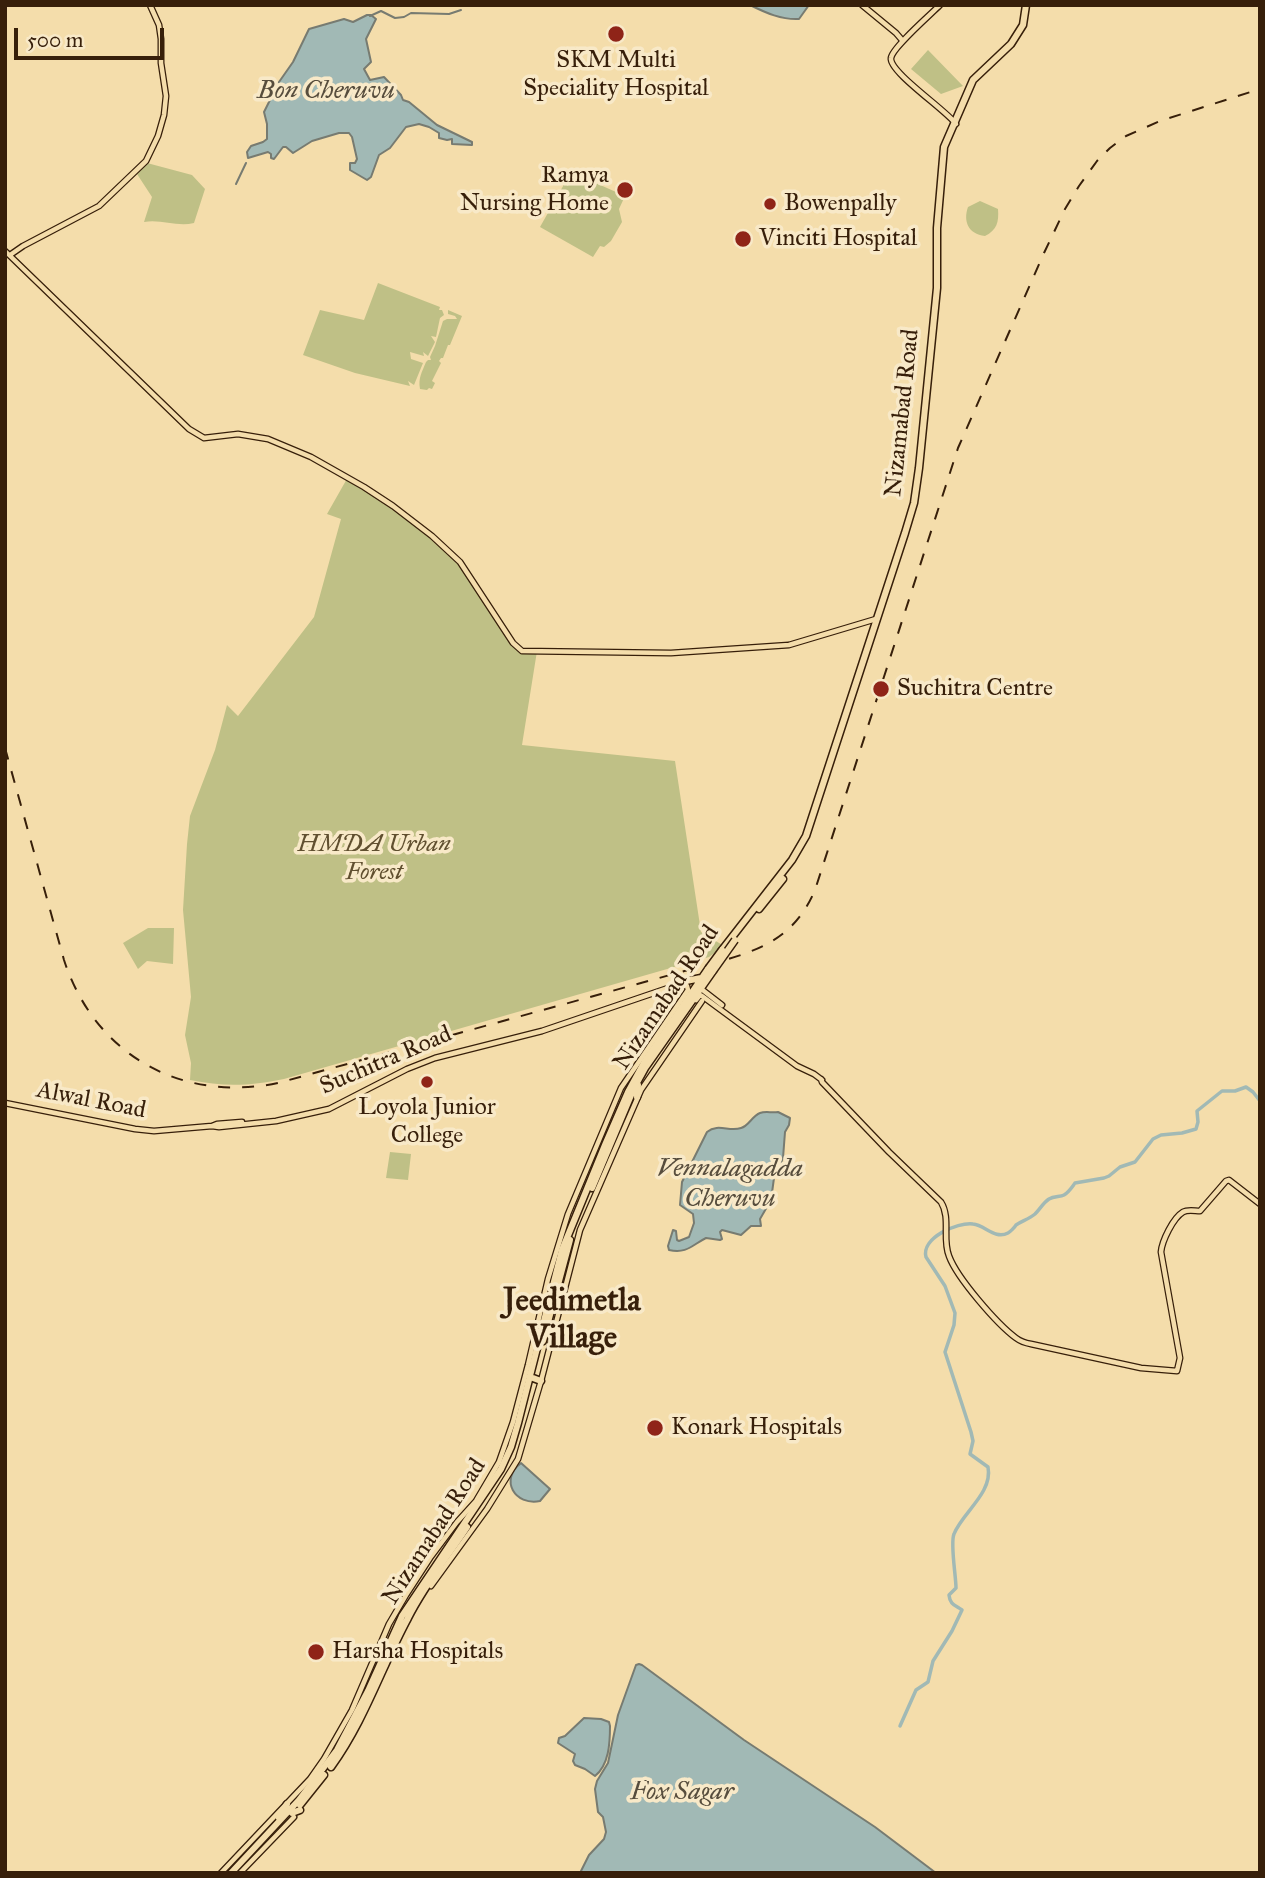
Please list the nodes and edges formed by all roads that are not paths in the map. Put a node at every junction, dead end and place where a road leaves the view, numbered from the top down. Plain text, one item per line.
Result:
1 (150, 5) edge
2 (863, 5) edge
3 (940, 5) edge
4 (1027, 5) edge
5 (903, 39) junction
6 (957, 122) junction
7 (7, 253) edge
8 (889, 587) junction
9 (876, 619) junction
10 (844, 727) junction
11 (787, 870) junction
12 (711, 970) junction
13 (703, 977) junction
14 (684, 982) junction
15 (698, 989) junction
16 (702, 1002) dead end
17 (677, 1019) junction
18 (800, 1067) junction
19 (639, 1079) junction
20 (638, 1097) junction
21 (5, 1103) edge
22 (622, 1125) junction
23 (212, 1126) joint
24 (593, 1179) junction
25 (1260, 1204) edge
26 (570, 1252) junction
27 (552, 1278) junction
28 (533, 1378) junction
29 (541, 1381) junction
30 (523, 1409) junction
31 (513, 1437) junction
32 (501, 1454) junction
33 (466, 1533) junction
34 (454, 1546) junction
35 (438, 1569) junction
36 (437, 1578) junction
37 (431, 1586) dead end
38 (406, 1616) junction
39 (382, 1661) junction
40 (371, 1667) junction
41 (287, 1804) junction
42 (300, 1810) dead end
43 (293, 1815) junction
44 (277, 1823) junction
45 (266, 1830) junction
46 (222, 1873) edge
47 (231, 1873) edge
48 (239, 1873) edge

1 - 7 main road
2 - 5 main road
3 - 5 main road
4 - 6 highway, Nizamabad Road
4 - 6 highway, Nizamabad Road
5 - 6 main road
6 - 8 highway, Nizamabad Road
7 - 9 main road
8 - 9 highway, Nizamabad Road
8 - 10 highway, Nizamabad Road
9 - 10 highway, Nizamabad Road
10 - 11 highway, Nizamabad Road
11 - 12 highway, Nizamabad Road, bridge
11 - 12 highway, Nizamabad Road, bridge
12 - 13 highway, Nizamabad Road
12 - 15 highway, Nizamabad Road
13 - 14 highway
13 - 15 highway, Nizamabad Road
14 - 15 main road
14 - 23 main road, Suchitra Road
14 - 27 main road, Nizamabad Road
15 - 17 highway, Nizamabad Road
15 - 18 main road
16 - 20 main road, Nizamabad Road
17 - 18 main road
17 - 19 highway, Nizamabad Road
17 - 24 highway, Nizamabad Road
18 - 25 main road
19 - 20 highway
19 - 22 highway, Nizamabad Road
20 - 22 main road, Nizamabad Road
21 - 23 main road, Alwal Road
22 - 24 highway, Nizamabad Road
22 - 26 main road, Nizamabad Road
24 - 26 highway, Nizamabad Road
24 - 27 highway, Nizamabad Road
26 - 28 highway, Nizamabad Road
26 - 29 main road, Nizamabad Road
27 - 30 highway, Nizamabad Road
27 - 32 main road, Nizamabad Road
28 - 29 highway
28 - 30 highway, Nizamabad Road
29 - 33 main road, Nizamabad Road
30 - 31 highway, Nizamabad Road
30 - 33 highway, Nizamabad Road
31 - 32 highway
31 - 34 highway, Nizamabad Road
32 - 40 main road, Nizamabad Road
33 - 34 highway, Nizamabad Road
34 - 35 highway, Nizamabad Road
34 - 36 main road, Nizamabad Road
34 - 38 highway, Nizamabad Road
35 - 36 highway
35 - 38 highway, Nizamabad Road
36 - 37 main road, Nizamabad Road
38 - 39 highway, Nizamabad Road
38 - 43 highway, Nizamabad Road
39 - 40 highway
39 - 44 highway, Nizamabad Road
40 - 41 main road, Nizamabad Road
41 - 44 highway
41 - 45 main road, Nizamabad Road
42 - 43 highway
43 - 48 highway, Nizamabad Road
44 - 45 highway, Nizamabad Road
45 - 46 main road, Nizamabad Road
45 - 47 highway, Nizamabad Road

